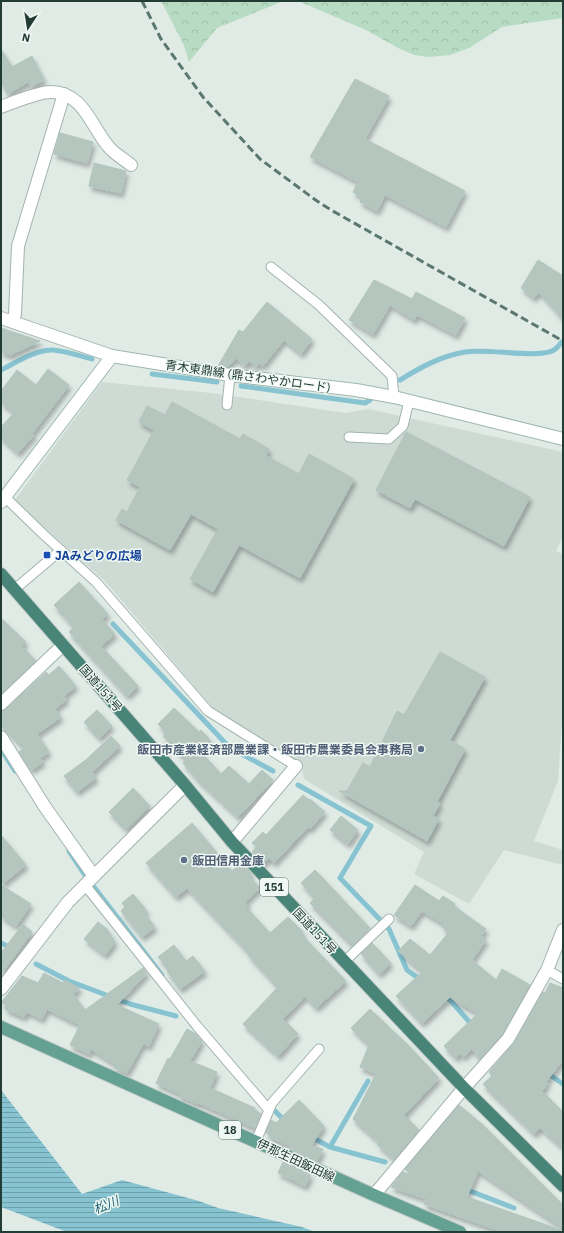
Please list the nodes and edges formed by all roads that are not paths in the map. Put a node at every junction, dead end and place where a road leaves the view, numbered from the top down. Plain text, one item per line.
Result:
1 (64, 94) junction
2 (1, 107) edge
3 (131, 165) dead end
4 (271, 267) dead end
5 (6, 320) edge
6 (112, 356) junction
7 (230, 375) junction
8 (394, 397) junction
9 (409, 401) junction
10 (227, 405) dead end
11 (349, 437) dead end
12 (563, 439) edge
13 (3, 499) edge
14 (61, 550) junction
15 (1, 574) edge
16 (14, 589) junction
17 (64, 645) junction
18 (1, 704) edge
19 (1, 737) edge
20 (296, 766) joint
21 (185, 785) junction
22 (232, 842) junction
23 (94, 876) junction
24 (85, 885) junction
25 (390, 919) dead end
26 (563, 930) edge
27 (344, 962) junction
28 (547, 970) junction
29 (563, 979) edge
30 (1, 988) edge
31 (1, 1027) edge
32 (319, 1048) dead end
33 (464, 1088) junction
34 (269, 1110) junction
35 (256, 1141) junction
36 (563, 1186) edge
37 (374, 1195) junction
38 (460, 1232) edge

1 - 2 street
1 - 3 street
1 - 5 street
4 - 8 lane
5 - 6 street, 青木東鼎線 (鼎さわやかロード)
6 - 7 street, 青木東鼎線 (鼎さわやかロード)
6 - 13 street
7 - 8 street, 青木東鼎線 (鼎さわやかロード)
7 - 10 lane
8 - 9 street, 青木東鼎線 (鼎さわやかロード)
9 - 11 lane
9 - 12 street, 青木東鼎線 (鼎さわやかロード)
13 - 14 lane
14 - 16 lane
14 - 20 lane
15 - 16 highway, 国道151号 / 151
16 - 17 highway, 国道151号 / 151
17 - 18 street
17 - 21 highway, 国道151号 / 151
19 - 23 street
20 - 22 street
21 - 22 highway, 国道151号 / 151
21 - 23 street
22 - 27 highway, 国道151号 / 151
23 - 24 street
24 - 30 street
24 - 34 lane
25 - 27 lane
26 - 28 street
27 - 33 highway, 国道151号 / 151
28 - 29 lane
28 - 33 street
31 - 35 main road, 伊那生田飯田線 / 18
32 - 34 lane
33 - 36 highway, 国道151号 / 151
33 - 37 street
34 - 35 lane
35 - 37 main road, 伊那生田飯田線 / 18
37 - 38 main road, 伊那生田飯田線 / 18

